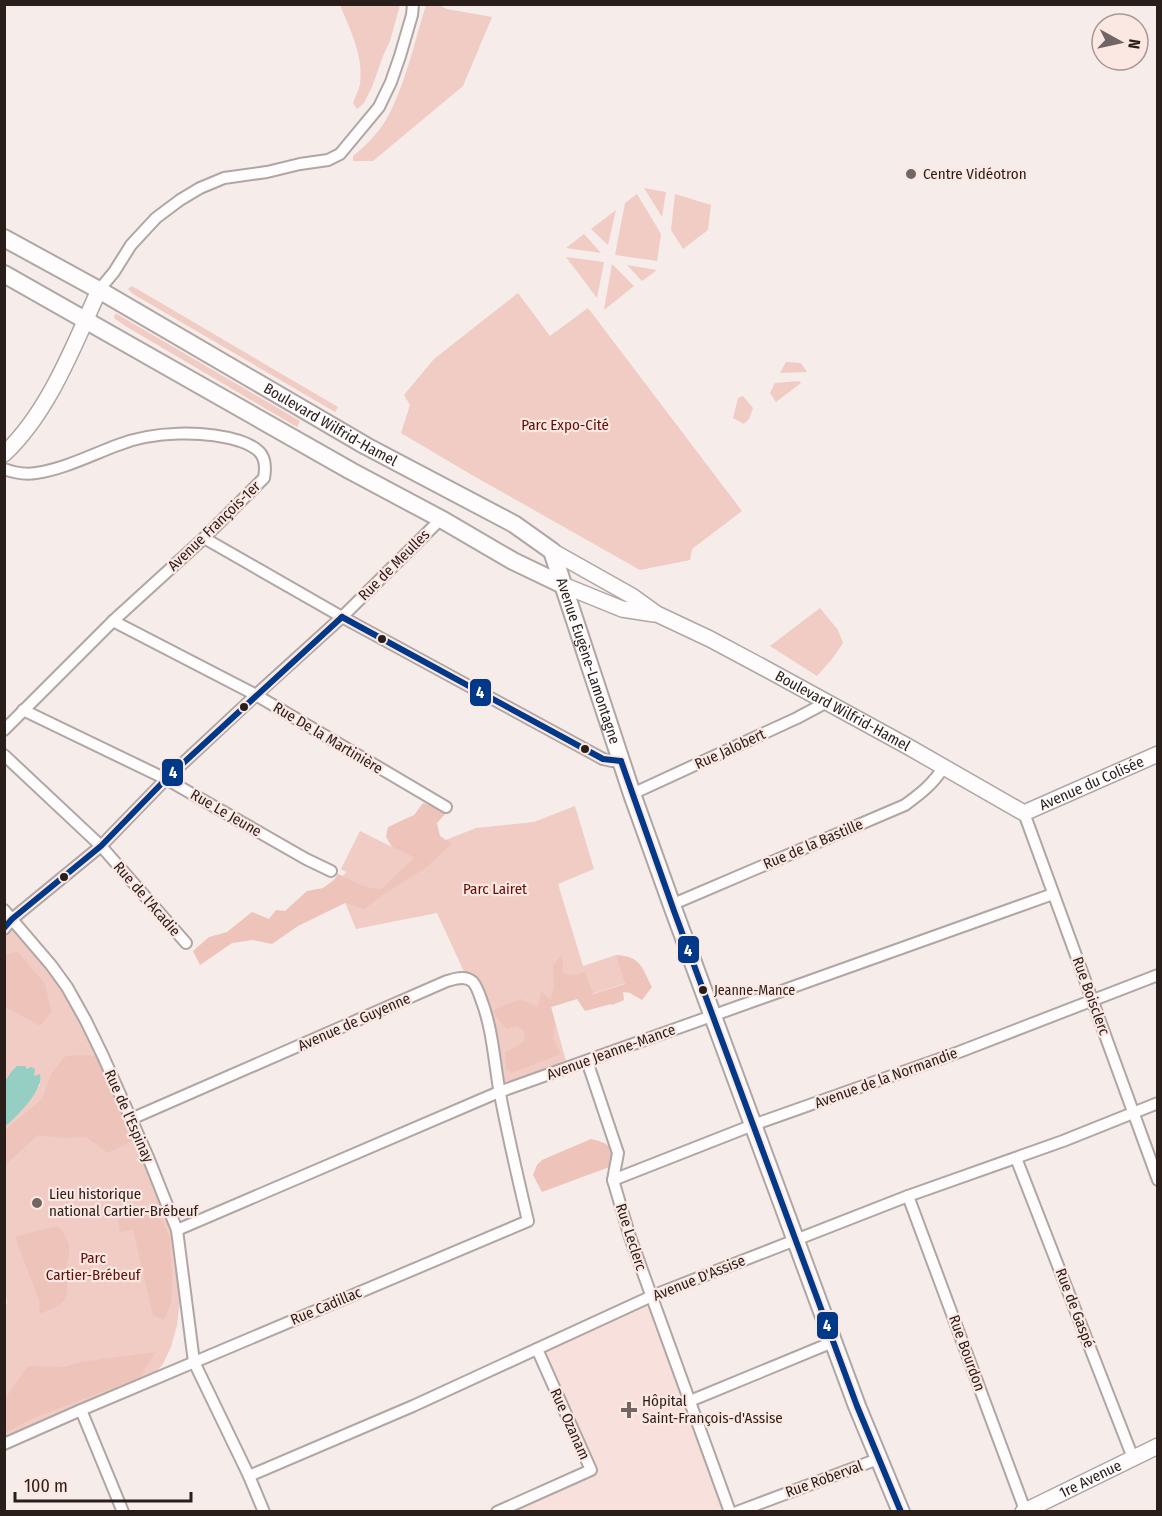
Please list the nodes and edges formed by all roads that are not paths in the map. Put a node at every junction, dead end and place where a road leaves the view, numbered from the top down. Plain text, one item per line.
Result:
1 (414, 4) edge
2 (4, 238) edge
3 (4, 274) edge
4 (99, 290) junction
5 (85, 320) junction
6 (4, 453) edge
7 (4, 469) edge
8 (441, 519) junction
9 (204, 538) junction
10 (552, 551) junction
11 (563, 585) junction
12 (657, 614) junction
13 (342, 617) junction
14 (113, 621) junction
15 (256, 695) junction
16 (827, 702) junction
17 (23, 710) junction
18 (4, 730) edge
19 (1158, 754) edge
20 (4, 755) edge
21 (621, 761) junction
22 (943, 768) junction
23 (166, 779) junction
24 (632, 794) junction
25 (446, 807) dead end
26 (1024, 813) junction
27 (101, 846) junction
28 (331, 871) dead end
29 (1053, 894) junction
30 (671, 905) junction
31 (8, 915) edge
32 (4, 929) edge
33 (186, 943) dead end
34 (1158, 975) edge
35 (1092, 1000) junction
36 (713, 1015) junction
37 (587, 1061) junction
38 (499, 1092) junction
39 (1158, 1103) edge
40 (1133, 1112) junction
41 (131, 1119) junction
42 (753, 1125) junction
43 (1016, 1158) junction
44 (613, 1180) junction
45 (1158, 1180) edge
46 (908, 1196) junction
47 (177, 1230) junction
48 (795, 1239) junction
49 (652, 1296) junction
50 (833, 1342) junction
51 (537, 1349) junction
52 (194, 1362) junction
53 (690, 1401) junction
54 (81, 1410) junction
55 (4, 1444) edge
56 (1158, 1446) edge
57 (1133, 1458) junction
58 (878, 1459) junction
59 (249, 1476) junction
60 (1032, 1510) edge
61 (123, 1512) edge
62 (264, 1512) edge
63 (497, 1512) edge
64 (730, 1512) edge
65 (737, 1512) edge
66 (901, 1512) edge

1 - 4 street
2 - 4 main road, Boulevard Wilfrid-Hamel
3 - 5 main road, Boulevard Wilfrid-Hamel
4 - 5 street
4 - 10 main road, Boulevard Wilfrid-Hamel
5 - 6 street
5 - 8 main road, Boulevard Wilfrid-Hamel
7 - 9 street, Avenue François-1er
8 - 11 main road, Boulevard Wilfrid-Hamel
8 - 13 street, Rue de Meulles
9 - 13 street
9 - 14 street, Avenue François-1er
10 - 11 main road, Avenue Eugène-Lamontagne
10 - 12 street, Boulevard Wilfrid-Hamel
11 - 12 street, Boulevard Wilfrid-Hamel
11 - 21 main road, Avenue Eugène-Lamontagne
12 - 16 street, Boulevard Wilfrid-Hamel
13 - 15 street, Rue de Meulles
13 - 21 street
14 - 15 street, Rue De la Martinière
14 - 17 street, Avenue François-1er
15 - 23 street, Rue de Meulles
15 - 25 street, Rue De la Martinière
16 - 22 street, Boulevard Wilfrid-Hamel
16 - 24 street, Rue Jalobert
17 - 18 street, Avenue François-1er
17 - 23 street, Rue Le Jeune
19 - 26 street, Avenue du Colisée
20 - 27 street, Rue de l'Acadie
21 - 24 main road, Avenue Eugène-Lamontagne
22 - 26 street, Boulevard Wilfrid-Hamel
22 - 30 street, Rue de la Bastille
23 - 27 street, Rue de Meulles
23 - 28 street, Rue Le Jeune
24 - 30 main road, Avenue Eugène-Lamontagne
26 - 29 street, Rue Boisclerc
27 - 31 street, Rue de Meulles
27 - 33 street, Rue de l'Acadie
29 - 35 street, Rue Boisclerc
29 - 36 street, Avenue Jeanne-Mance
30 - 36 main road, Avenue Eugène-Lamontagne
31 - 32 street, Rue de Meulles
31 - 41 street, Rue de l'Espinay
34 - 35 street, Avenue de la Normandie
35 - 40 street, Rue Boisclerc
35 - 42 street, Avenue de la Normandie
36 - 37 street, Avenue Jeanne-Mance
36 - 42 main road, Avenue Eugène-Lamontagne
37 - 38 street, Avenue Jeanne-Mance
37 - 44 street, Rue Leclerc
38 - 41 street, Avenue de Guyenne
38 - 47 street, Avenue Jeanne-Mance
38 - 52 street, Rue Cadillac
39 - 40 street, Avenue D'Assise
40 - 43 street, Avenue D'Assise
40 - 45 street, Rue Boisclerc
41 - 47 street, Rue de l'Espinay
42 - 44 street, Avenue de la Normandie
42 - 48 main road, Avenue Eugène-Lamontagne
43 - 46 street, Avenue D'Assise
43 - 57 street, Rue de Gaspé
44 - 49 street, Rue Leclerc
46 - 48 street, Avenue D'Assise
46 - 60 street, Rue Bourdon
47 - 52 street, Rue de l'Espinay
48 - 49 street, Avenue D'Assise
48 - 50 main road, Avenue Eugène-Lamontagne
49 - 51 street, Avenue D'Assise
49 - 53 street, Rue Leclerc
50 - 53 street
50 - 58 main road, Avenue Eugène-Lamontagne
51 - 59 street, Avenue D'Assise
51 - 63 street, Rue Ozanam
52 - 54 street, Rue Cadillac
52 - 59 street, Rue de l'Espinay
53 - 64 street, Rue Leclerc
54 - 55 street, Rue Cadillac
54 - 61 street
56 - 57 street, 1re Avenue
57 - 60 street, 1re Avenue
58 - 65 street, Rue Roberval
58 - 66 main road, Avenue Eugène-Lamontagne
59 - 62 street, Rue de l'Espinay

